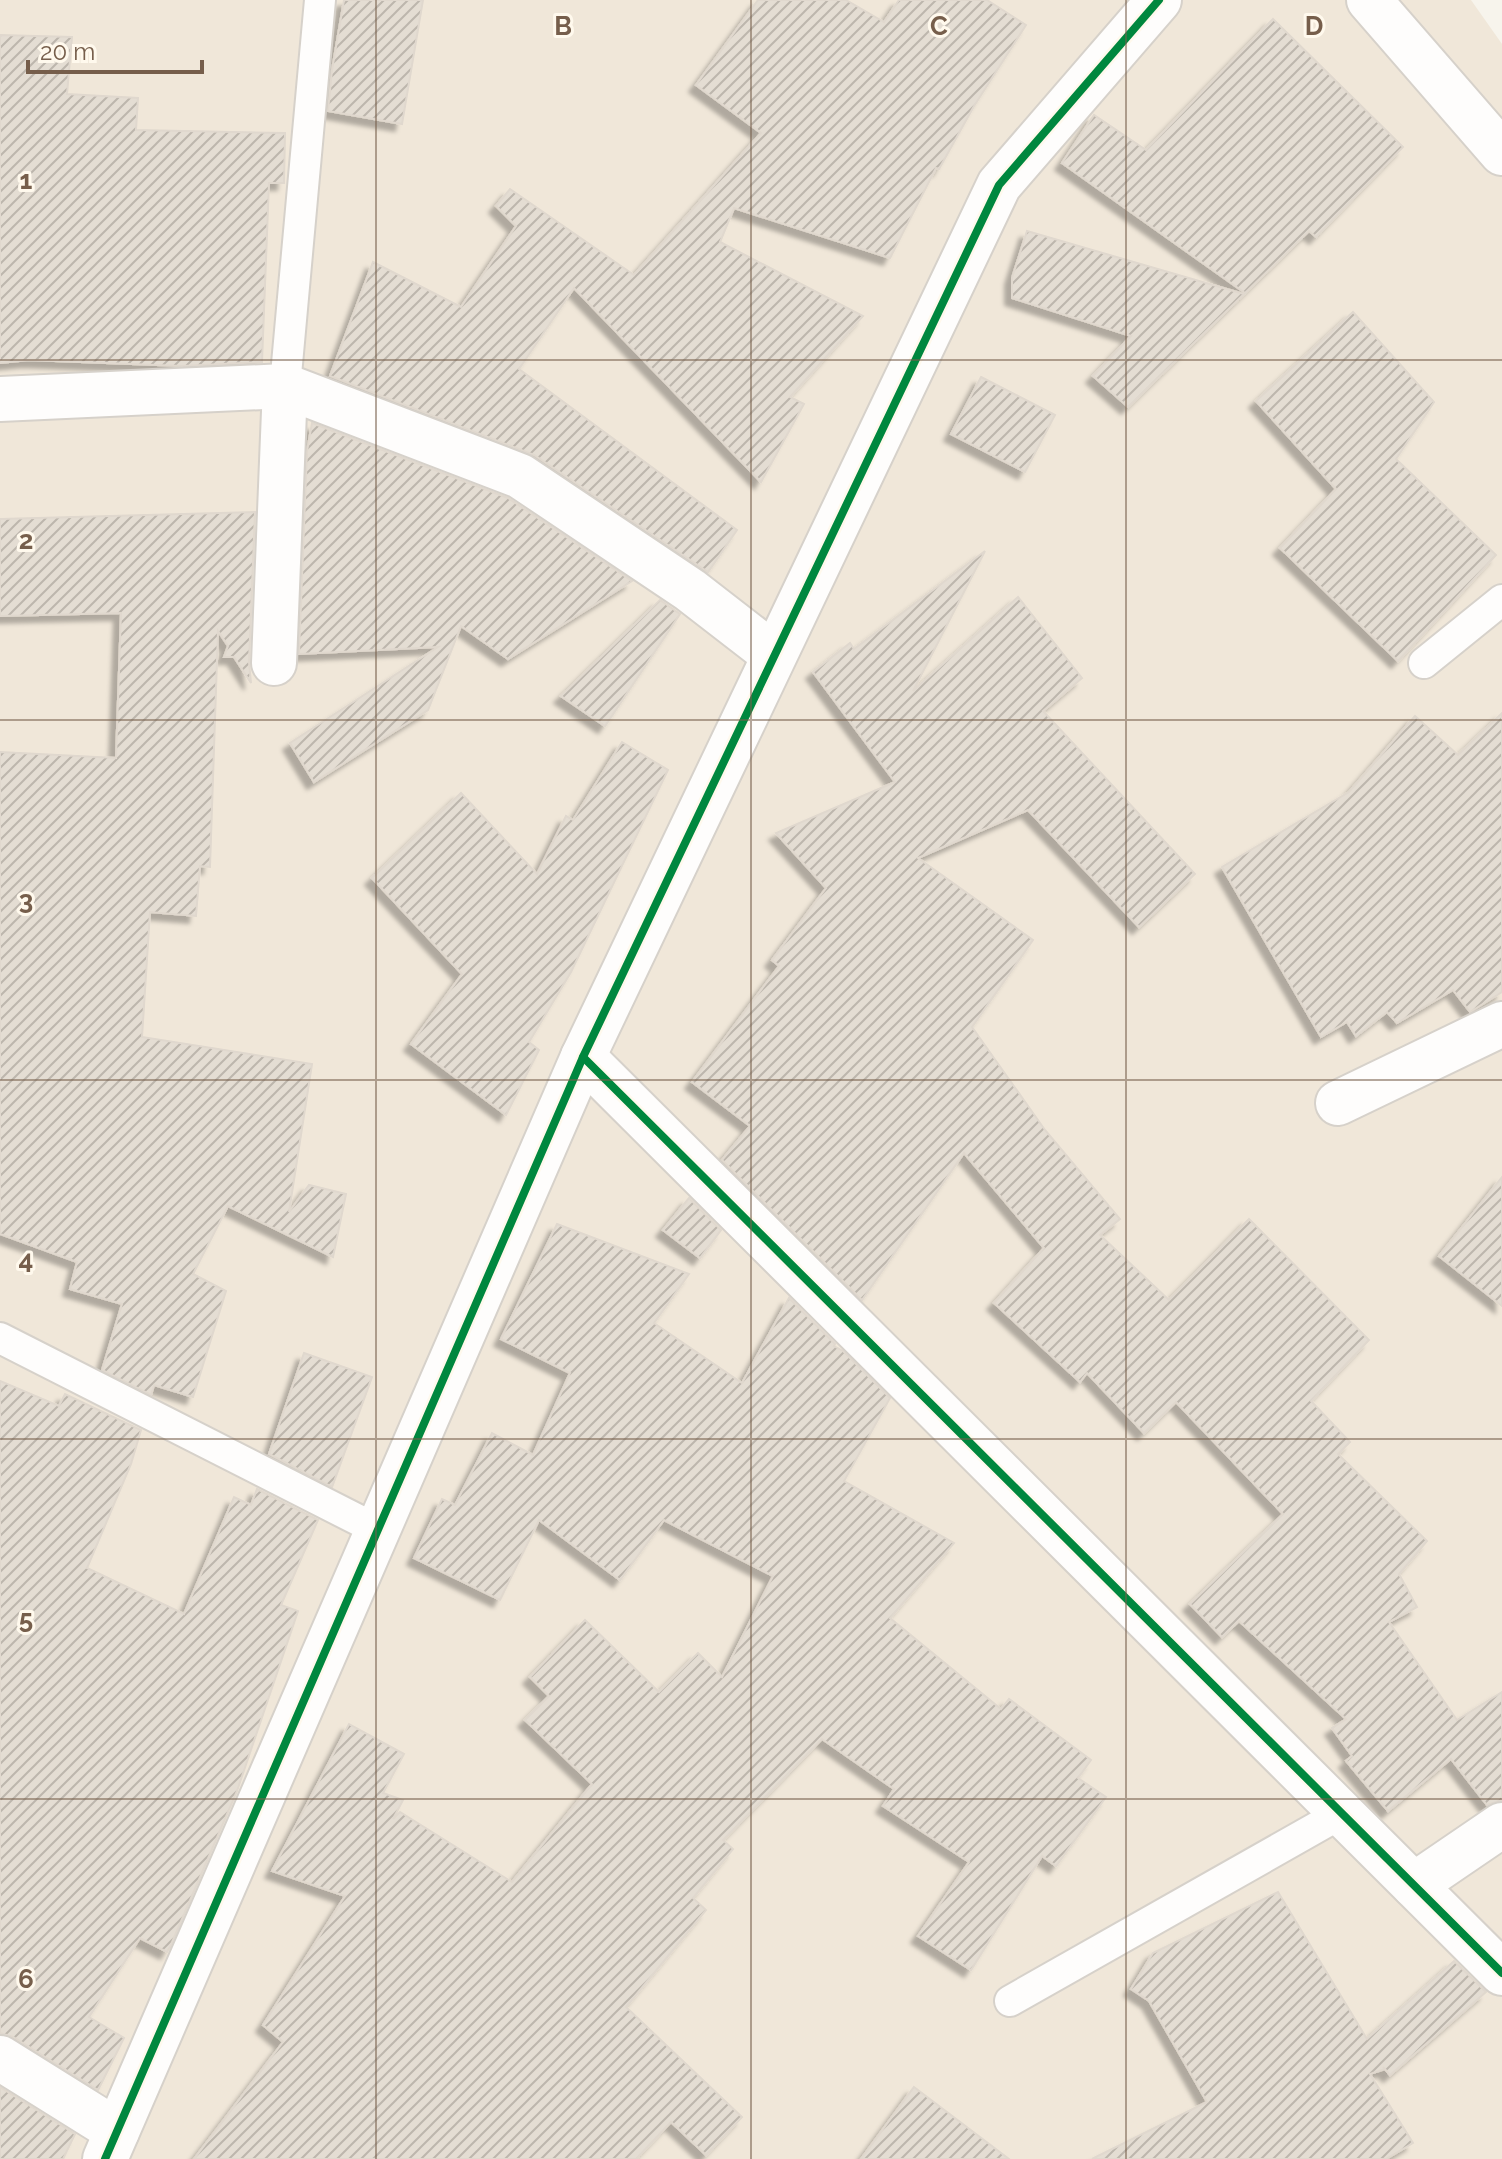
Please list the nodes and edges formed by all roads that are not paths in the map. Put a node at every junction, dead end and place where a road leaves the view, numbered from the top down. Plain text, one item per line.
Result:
1 (320, 0) edge
2 (1159, 0) edge
3 (1369, 0) edge
4 (1502, 153) edge
5 (285, 386) junction
6 (0, 399) edge
7 (1502, 600) edge
8 (774, 655) junction
9 (274, 663) dead end
10 (1424, 663) dead end
11 (1502, 1024) edge
12 (583, 1057) junction
13 (1338, 1103) dead end
14 (0, 1338) edge
15 (378, 1530) junction
16 (1342, 1813) junction
17 (1502, 1825) edge
18 (1414, 1885) junction
19 (1502, 1973) edge
20 (1010, 2001) dead end
21 (0, 2058) edge
22 (111, 2145) edge

1 - 5 lane
2 - 8 street
3 - 4 street
5 - 6 street
5 - 8 street
5 - 9 street
7 - 10 lane
8 - 12 street
11 - 13 street
12 - 15 street
12 - 16 street
14 - 15 lane
15 - 22 street
16 - 18 street
16 - 20 lane
17 - 18 street
18 - 19 street
21 - 22 street

